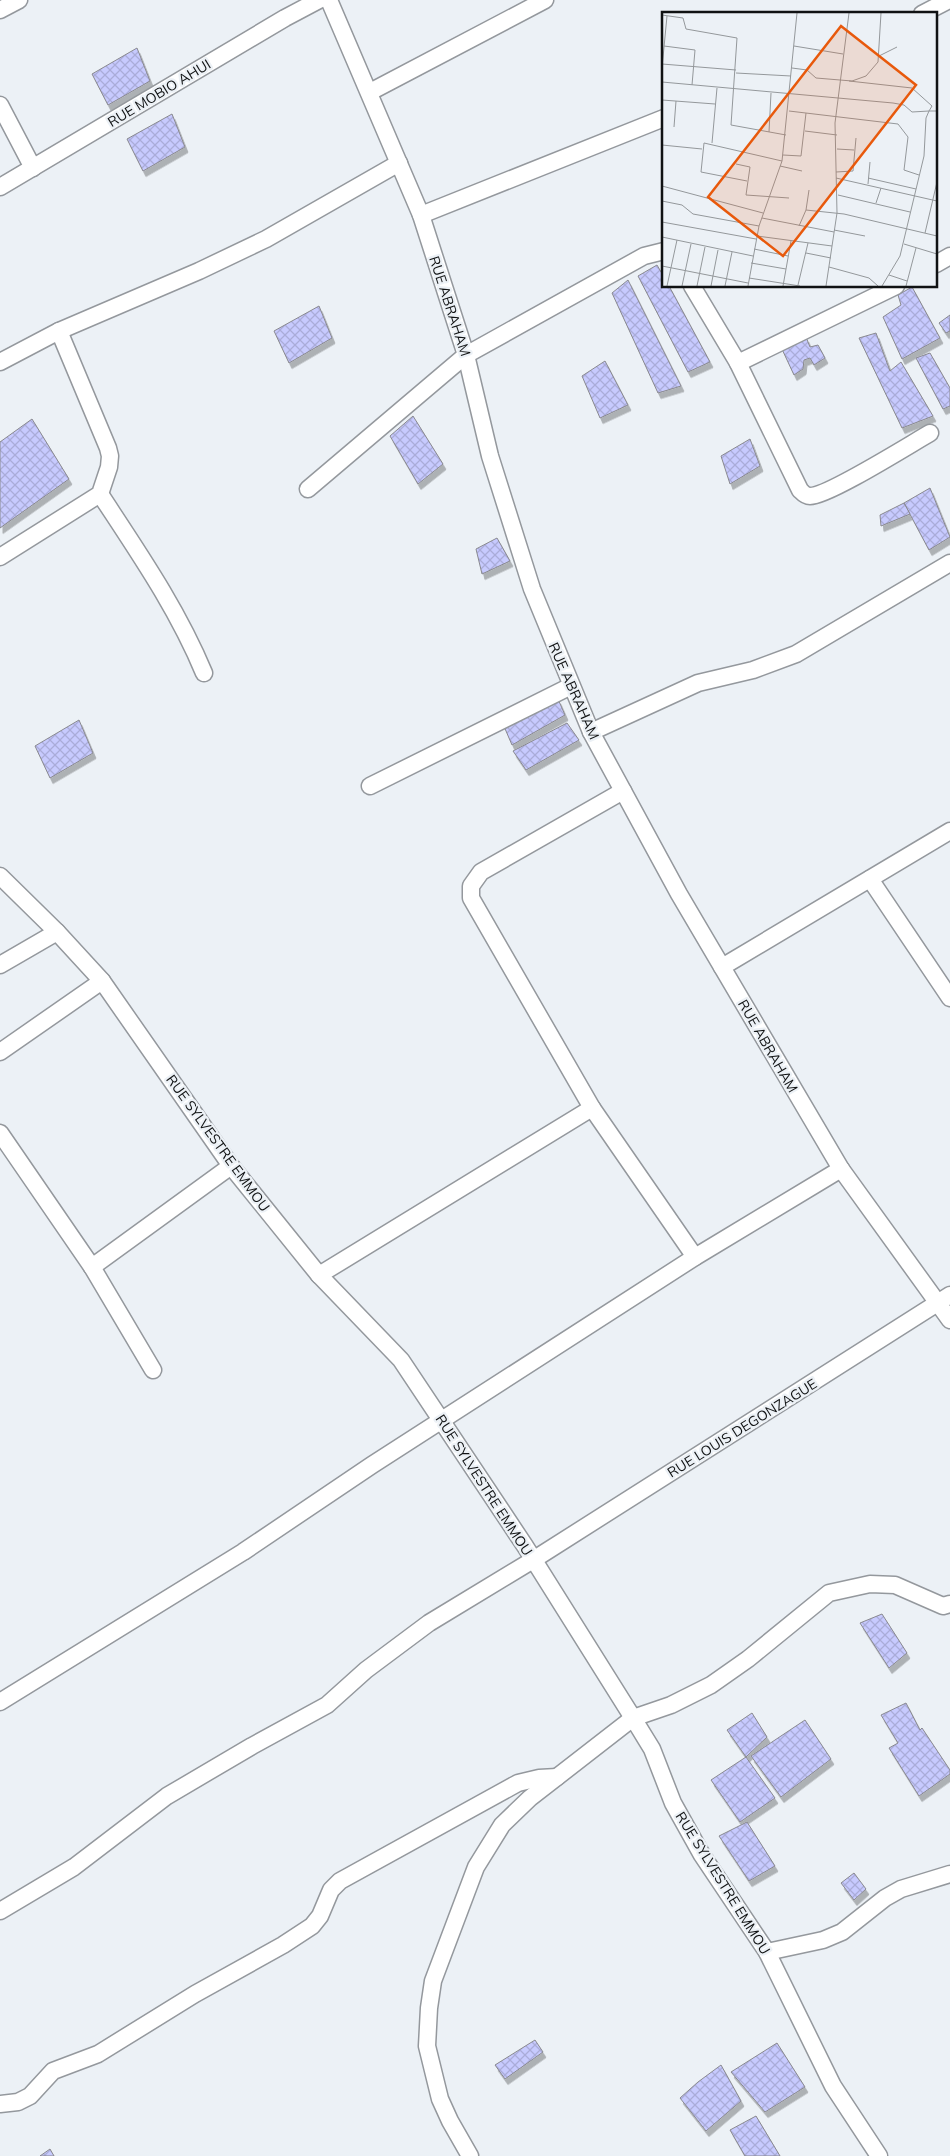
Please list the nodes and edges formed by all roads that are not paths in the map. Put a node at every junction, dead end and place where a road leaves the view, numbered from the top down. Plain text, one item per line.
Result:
1 (19, 0) edge
2 (319, 0) edge
3 (330, 0) edge
4 (545, 0) edge
5 (949, 0) edge
6 (0, 10) edge
7 (926, 12) edge
8 (370, 92) junction
9 (0, 105) edge
10 (662, 119) edge
11 (399, 163) junction
12 (33, 168) junction
13 (0, 187) edge
14 (421, 215) junction
15 (662, 252) edge
16 (950, 256) edge
17 (938, 263) edge
18 (693, 288) edge
19 (892, 288) edge
20 (59, 331) junction
21 (466, 355) junction
22 (0, 362) edge
23 (738, 363) junction
24 (930, 433) dead end
25 (308, 489) dead end
26 (100, 494) junction
27 (0, 558) edge
28 (950, 563) edge
29 (204, 673) dead end
30 (571, 686) junction
31 (591, 732) junction
32 (370, 786) dead end
33 (623, 791) junction
34 (950, 830) edge
35 (0, 876) edge
36 (870, 878) junction
37 (57, 932) junction
38 (0, 965) edge
39 (722, 967) junction
40 (102, 981) junction
41 (950, 998) edge
42 (0, 1052) edge
43 (592, 1108) junction
44 (0, 1133) edge
45 (231, 1166) junction
46 (841, 1169) junction
47 (695, 1257) junction
48 (92, 1267) junction
49 (319, 1274) junction
50 (944, 1299) edge
51 (950, 1320) edge
52 (153, 1370) dead end
53 (441, 1421) junction
54 (533, 1560) junction
55 (950, 1604) edge
56 (0, 1702) edge
57 (633, 1718) junction
58 (557, 1777) junction
59 (950, 1874) edge
60 (0, 1912) edge
61 (767, 1952) junction
62 (0, 2104) edge
63 (470, 2156) edge
64 (880, 2156) edge

1 - 6 street
2 - 12 street, RUE MOBIO AHUI
3 - 8 street, RUE ABRAHAM
4 - 8 street
5 - 7 street
8 - 11 street, RUE ABRAHAM
9 - 12 street
10 - 14 street
11 - 14 street, RUE ABRAHAM
11 - 20 street
12 - 13 street, RUE MOBIO AHUI
14 - 21 street, RUE ABRAHAM
15 - 21 street
16 - 17 street
18 - 23 street
19 - 23 street
20 - 22 street
20 - 26 street
21 - 25 street
21 - 30 street, RUE ABRAHAM
23 - 24 street
26 - 27 street
26 - 29 street
28 - 31 street
30 - 31 street, RUE ABRAHAM
30 - 32 street
31 - 33 street, RUE ABRAHAM
33 - 39 street, RUE ABRAHAM
33 - 43 street
34 - 36 street
35 - 37 street, RUE SYLVESTRE EMMOU
36 - 39 street
36 - 41 street
37 - 38 street
37 - 40 street, RUE SYLVESTRE EMMOU
39 - 46 street, RUE ABRAHAM
40 - 42 street
40 - 45 street, RUE SYLVESTRE EMMOU
43 - 47 street
43 - 49 street
44 - 48 street
45 - 48 street
45 - 49 street, RUE SYLVESTRE EMMOU
46 - 47 street
46 - 50 street, RUE ABRAHAM
47 - 53 street
48 - 52 street
49 - 53 street, RUE SYLVESTRE EMMOU
50 - 51 street, RUE ABRAHAM
50 - 54 street, RUE LOUIS DEGONZAGUE
53 - 54 street, RUE SYLVESTRE EMMOU
53 - 56 street
54 - 57 street, RUE SYLVESTRE EMMOU
54 - 60 street, RUE LOUIS DEGONZAGUE
55 - 57 street
57 - 58 street
57 - 61 street, RUE SYLVESTRE EMMOU
58 - 62 street
58 - 63 street
59 - 61 street
61 - 64 street, RUE SYLVESTRE EMMOU

